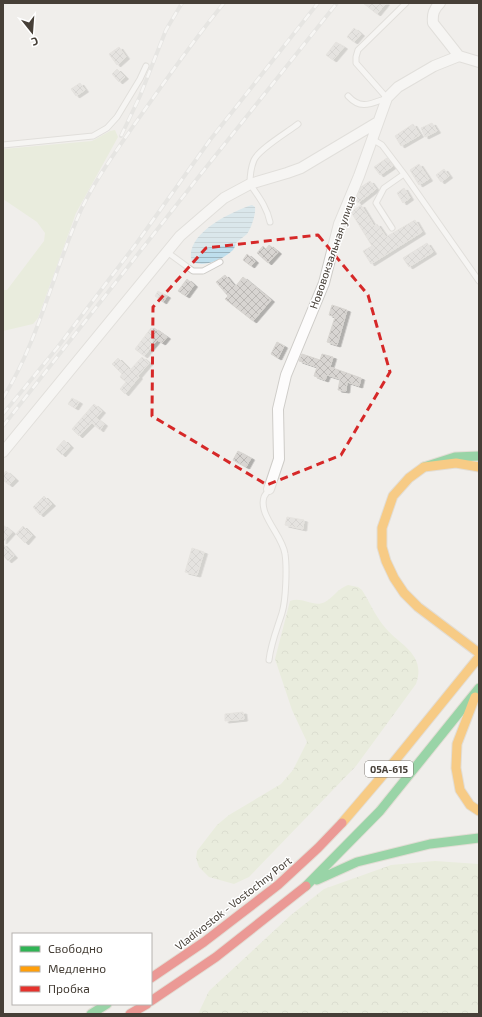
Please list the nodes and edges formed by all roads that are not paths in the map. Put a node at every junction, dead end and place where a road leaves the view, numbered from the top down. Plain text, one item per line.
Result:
1 (406, 3) edge
2 (440, 3) edge
3 (459, 56) junction
4 (479, 62) edge
5 (146, 66) dead end
6 (348, 96) dead end
7 (387, 98) junction
8 (378, 122) junction
9 (298, 124) dead end
10 (372, 139) junction
11 (3, 145) edge
12 (404, 174) junction
13 (250, 184) junction
14 (270, 222) dead end
15 (392, 228) dead end
16 (167, 252) junction
17 (220, 262) dead end
18 (479, 281) edge
19 (3, 452) edge
20 (479, 456) edge
21 (479, 467) edge
22 (424, 468) junction
23 (269, 489) joint
24 (479, 653) edge
25 (479, 656) edge
26 (269, 660) dead end
27 (478, 690) edge
28 (479, 811) edge
29 (479, 838) edge
30 (309, 884) junction
31 (152, 977) edge
32 (152, 1000) edge
33 (106, 1005) edge
34 (145, 1005) edge
35 (91, 1014) edge
36 (130, 1014) edge

1 - 7 lane
2 - 3 street
3 - 4 street
3 - 7 street, Нововокзальная улица
5 - 11 lane
6 - 7 lane
7 - 8 street, Нововокзальная улица
8 - 10 street, Нововокзальная улица
8 - 13 street
9 - 13 lane
10 - 12 lane
10 - 23 street, Нововокзальная улица
12 - 15 lane
12 - 18 lane
13 - 14 lane
13 - 16 street
16 - 17 lane
16 - 19 street
20 - 22 main road
21 - 22 main road
22 - 24 main road
23 - 26 lane
25 - 31 main road, Vladivostok - Vostochny Port / 05А-615
27 - 28 main road
27 - 30 main road, 05А-615
29 - 30 main road
30 - 32 main road, 05А-615
33 - 35 main road
34 - 36 main road

